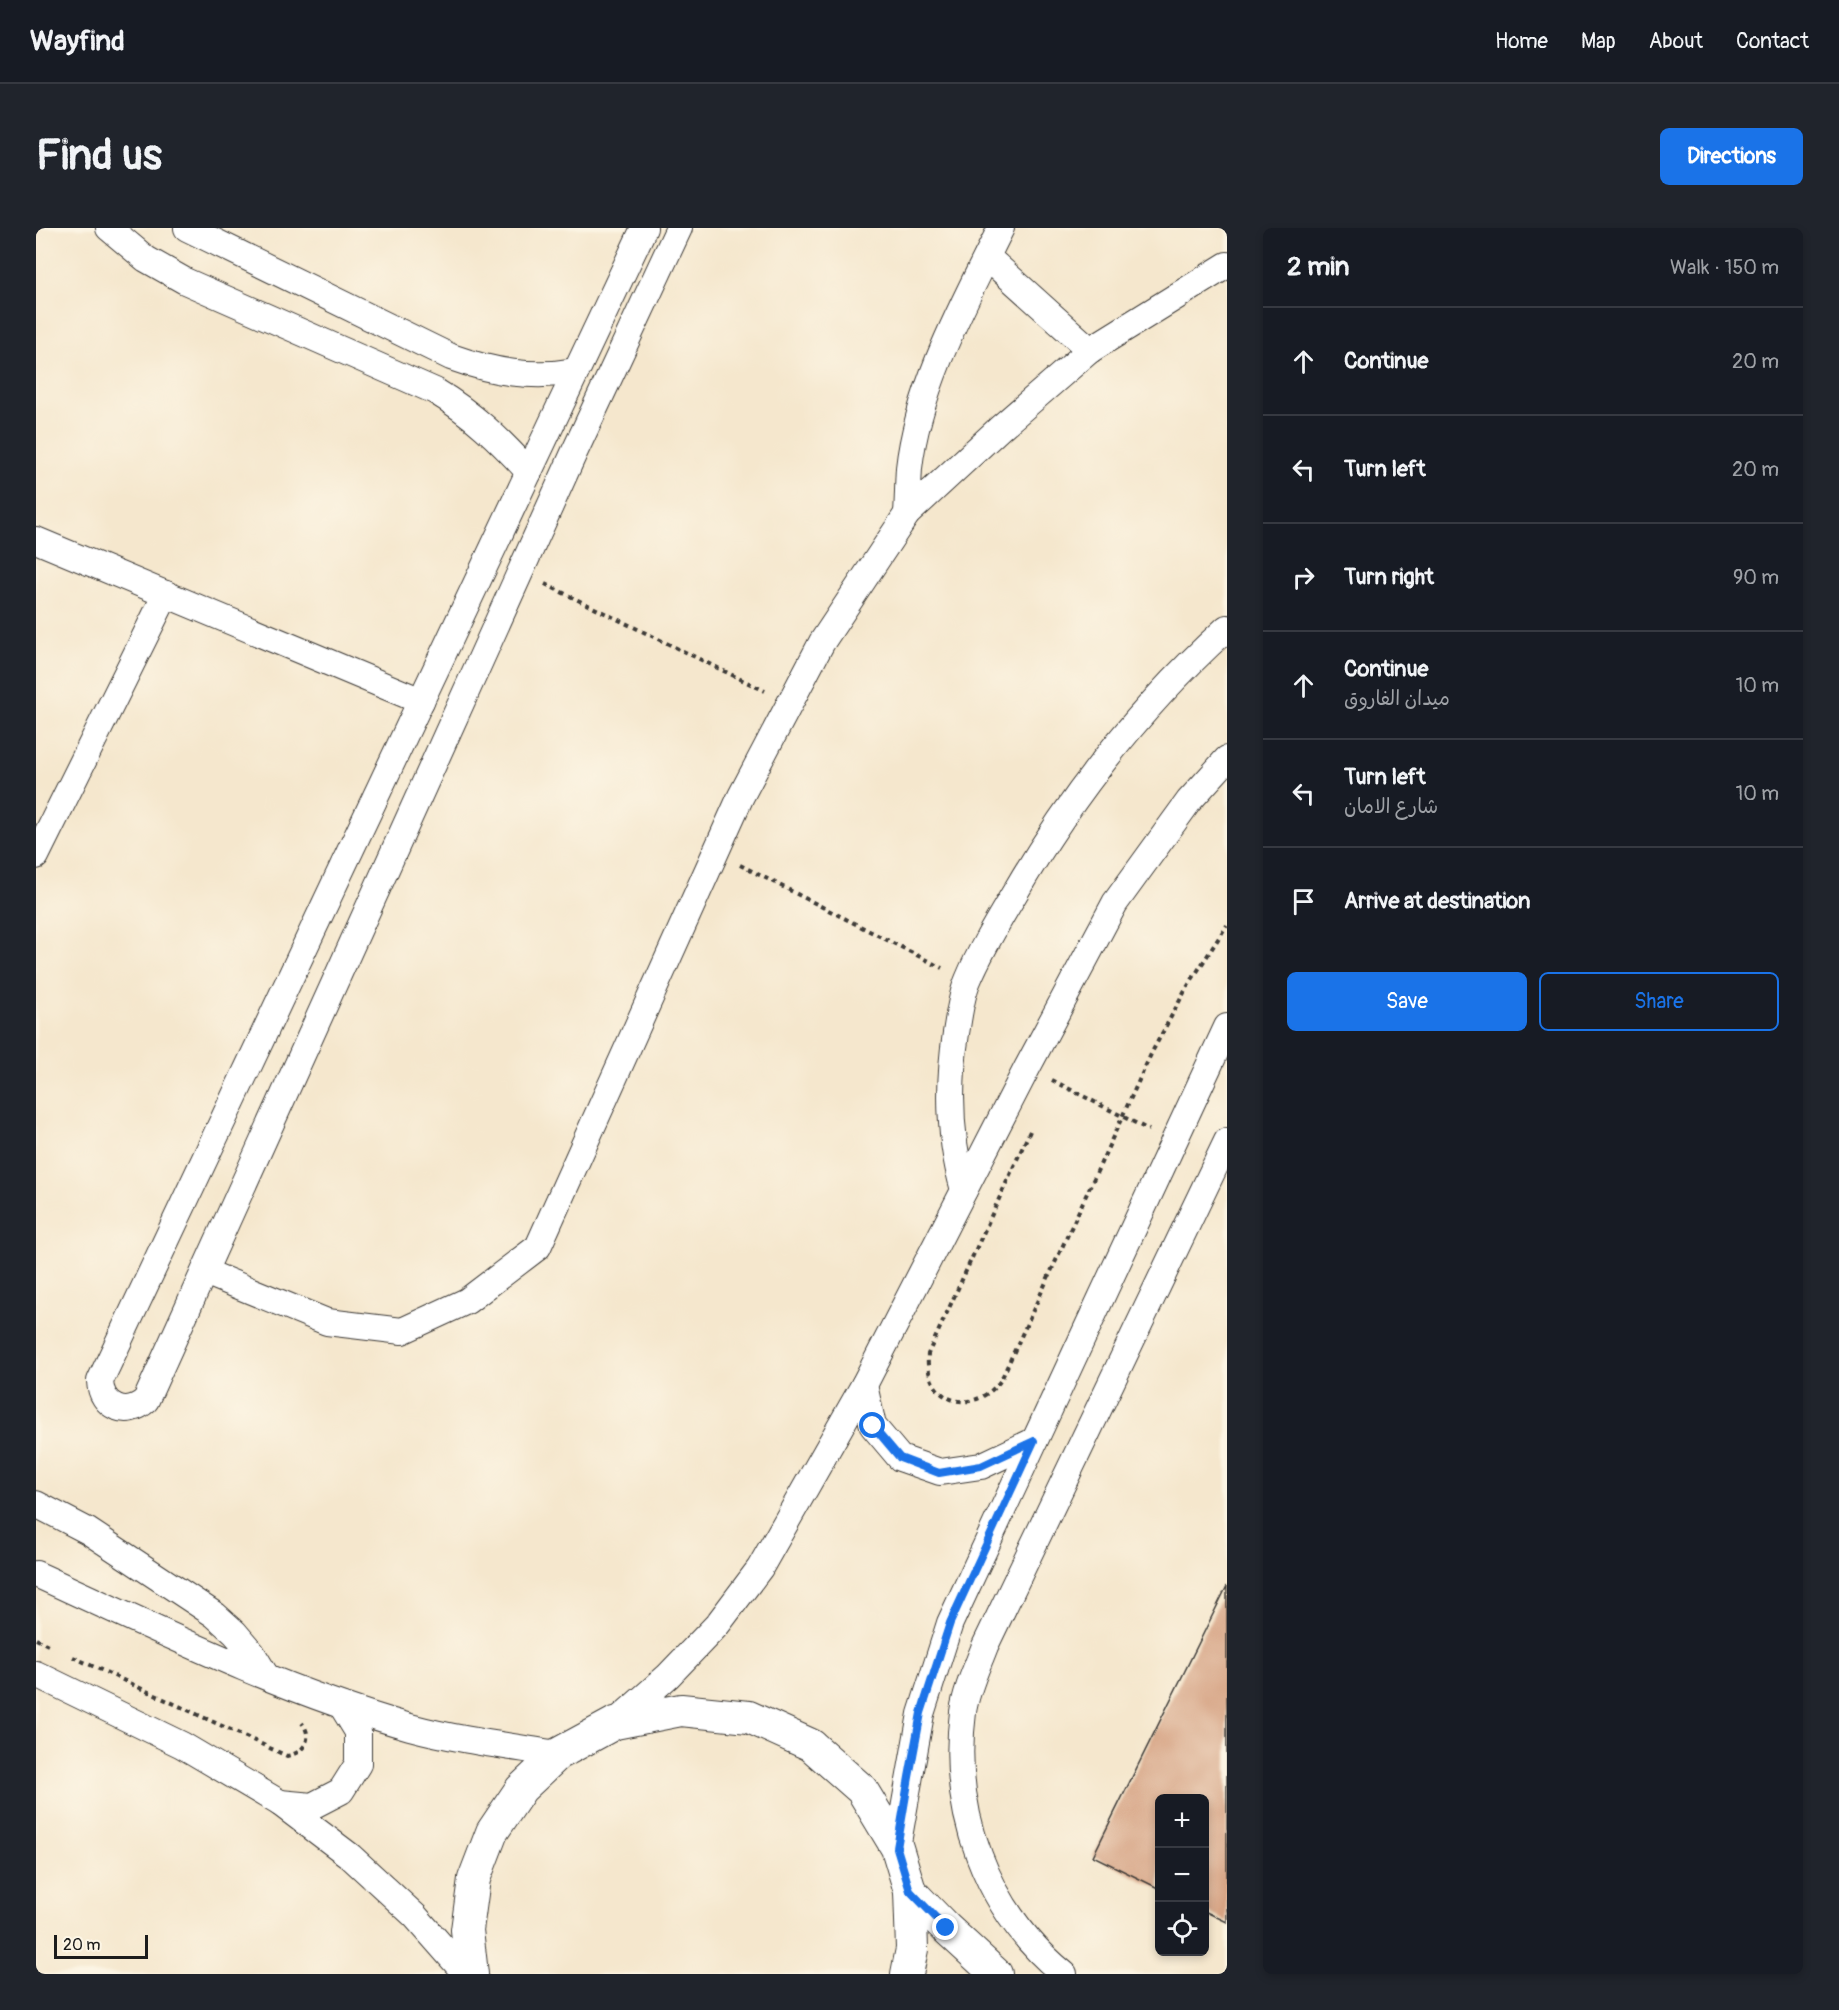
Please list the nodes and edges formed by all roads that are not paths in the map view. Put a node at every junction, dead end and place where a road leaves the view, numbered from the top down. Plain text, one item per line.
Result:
1 (109, 228) edge
2 (187, 228) edge
3 (644, 228) edge
4 (679, 228) edge
5 (1001, 228) edge
6 (987, 257) junction
7 (1227, 265) edge
8 (425, 345) junction
9 (1090, 350) junction
10 (576, 371) junction
11 (408, 379) junction
12 (529, 471) junction
13 (907, 514) junction
14 (36, 540) edge
15 (166, 594) junction
16 (1227, 628) edge
17 (421, 701) junction
18 (1227, 759) edge
19 (37, 852) edge
20 (1227, 1027) edge
21 (1227, 1141) edge
22 (964, 1190) junction
23 (205, 1272) junction
24 (864, 1385) junction
25 (1034, 1441) junction
26 (36, 1504) edge
27 (36, 1574) edge
28 (36, 1674) edge
29 (266, 1676) junction
30 (342, 1706) junction
31 (615, 1723) junction
32 (558, 1754) junction
33 (280, 1803) junction
34 (897, 1848) junction
35 (910, 1891) junction
36 (466, 1974) edge
37 (472, 1974) edge
38 (907, 1974) edge
39 (996, 1974) edge
40 (1064, 1974) edge

1 - 11 street
2 - 8 street
3 - 10 street
4 - 23 street
5 - 6 street
6 - 9 street
6 - 13 street
7 - 9 street
8 - 10 street
8 - 11 street
9 - 13 street
10 - 12 street
11 - 12 street
12 - 17 street
13 - 23 street
14 - 15 street
15 - 17 street
15 - 19 street
16 - 22 street
17 - 23 street
18 - 22 street
20 - 25 street
21 - 40 street
22 - 24 street
24 - 25 street
24 - 31 street
25 - 34 street
26 - 29 street
27 - 29 street
28 - 33 street
29 - 30 street
30 - 32 street
30 - 33 street
31 - 32 street
31 - 34 street
32 - 37 street
33 - 36 street
34 - 35 street
35 - 38 street
35 - 39 street

